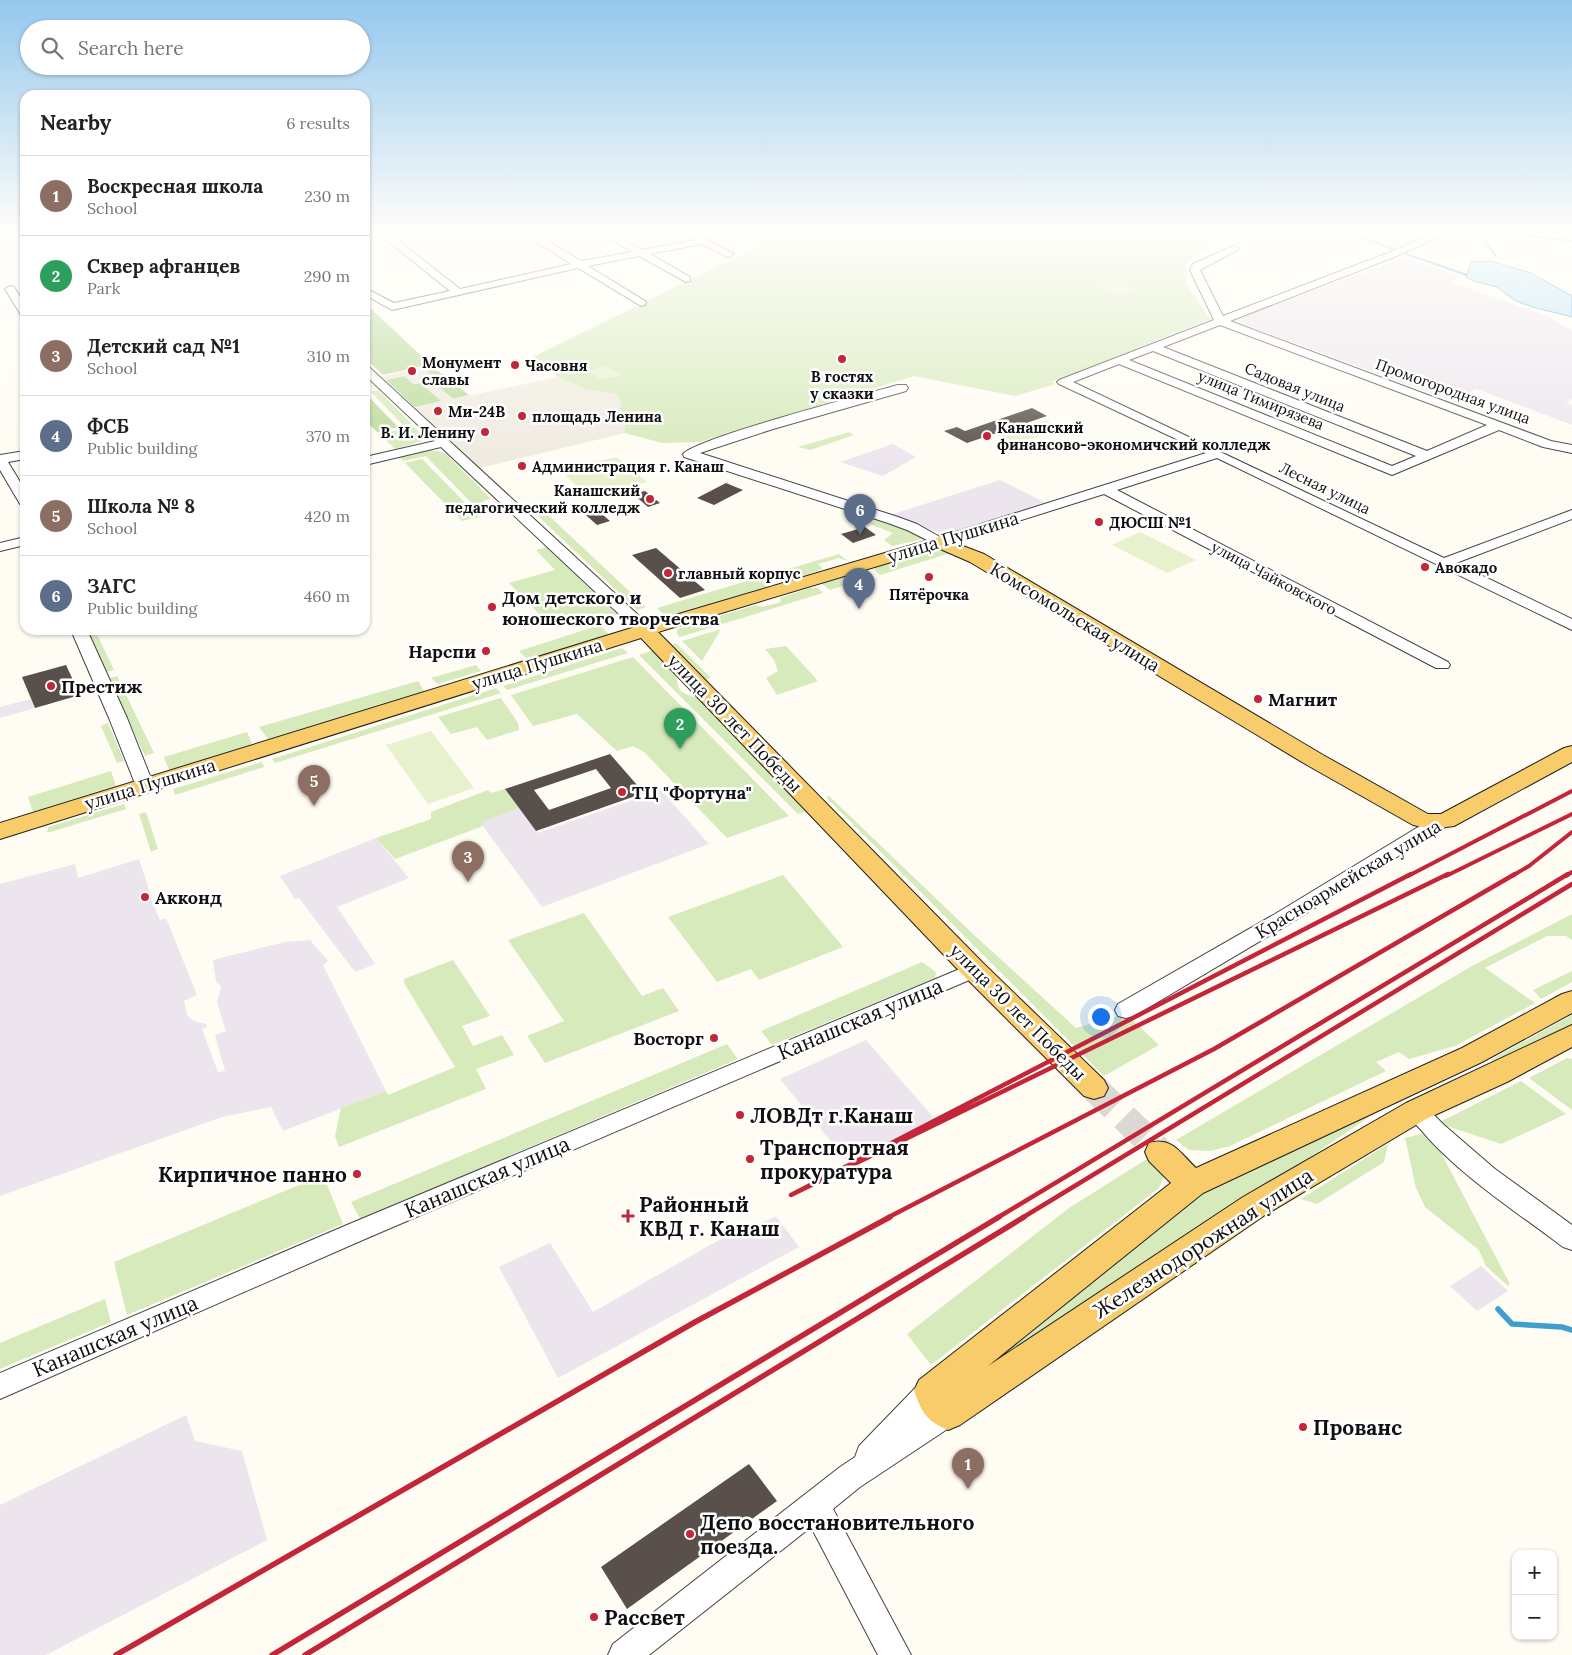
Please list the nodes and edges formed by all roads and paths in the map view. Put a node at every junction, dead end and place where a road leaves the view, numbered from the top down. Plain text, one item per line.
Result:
1 (1213, 307) edge
2 (1256, 307) edge
3 (1220, 321) junction
4 (1152, 347) junction
5 (1118, 360) junction
6 (370, 374) edge
7 (902, 388) dead end
8 (424, 423) joint
9 (1499, 425) junction
10 (445, 442) junction
11 (1572, 449) edge
12 (1218, 454) junction
13 (20, 456) edge
14 (1427, 456) junction
15 (0, 459) edge
16 (370, 460) edge
17 (1392, 471) joint
18 (1106, 490) junction
19 (20, 493) edge
20 (1572, 514) edge
21 (20, 542) edge
22 (939, 542) junction
23 (0, 547) edge
24 (1444, 563) junction
25 (812, 580) joint
26 (1572, 625) edge
27 (645, 630) junction
28 (81, 635) edge
29 (1442, 665) dead end
30 (1572, 753) edge
31 (145, 786) junction
32 (1412, 816) junction
33 (1440, 822) junction
34 (0, 831) edge
35 (1414, 838) junction
36 (974, 970) junction
37 (1572, 1001) edge
38 (1126, 1010) dead end
39 (1572, 1035) edge
40 (1094, 1088) tunnel mouth
41 (1416, 1111) junction
42 (1160, 1152) tunnel mouth
43 (1192, 1184) junction
44 (1572, 1239) edge
45 (0, 1386) edge
46 (939, 1402) junction
47 (815, 1505) junction
48 (624, 1655) edge
49 (895, 1655) edge

1 - 3 street
2 - 3 street
3 - 4 street
3 - 9 street, Промогородная улица
4 - 5 street
4 - 14 street, Садовая улица
5 - 12 street, Лесная улица
5 - 17 street, улица Тимирязева
6 - 8 street, улица 30 лет Победы
7 - 22 street, Комсомольская улица
8 - 10 street, улица 30 лет Победы
9 - 11 street, Промогородная улица
9 - 14 street
10 - 16 street
10 - 27 street, улица 30 лет Победы
12 - 18 street, улица Пушкина
12 - 24 street, Лесная улица
13 - 15 street
14 - 17 street
15 - 19 street
18 - 22 street, улица Пушкина
18 - 29 street, улица Чайковского
20 - 24 street
21 - 23 street
22 - 25 main road, улица Пушкина
22 - 32 main road, Комсомольская улица
24 - 26 street, Лесная улица
25 - 27 street, улица Пушкина
27 - 31 main road, улица Пушкина
27 - 36 main road, улица 30 лет Победы
28 - 31 street
30 - 33 main road, Красноармейская улица
31 - 34 main road, улица Пушкина
32 - 33 main road, Комсомольская улица
32 - 35 street
33 - 35 street, Красноармейская улица
35 - 38 street, Красноармейская улица
36 - 40 main road, улица 30 лет Победы
36 - 45 street, Канашская улица
37 - 43 main road, Железнодорожная улица
39 - 41 main road, Железнодорожная улица
41 - 44 street
41 - 46 main road, Железнодорожная улица
42 - 43 main road
43 - 46 main road, Железнодорожная улица
46 - 47 street, Железнодорожная улица
47 - 48 street, Железнодорожная улица
47 - 49 street

